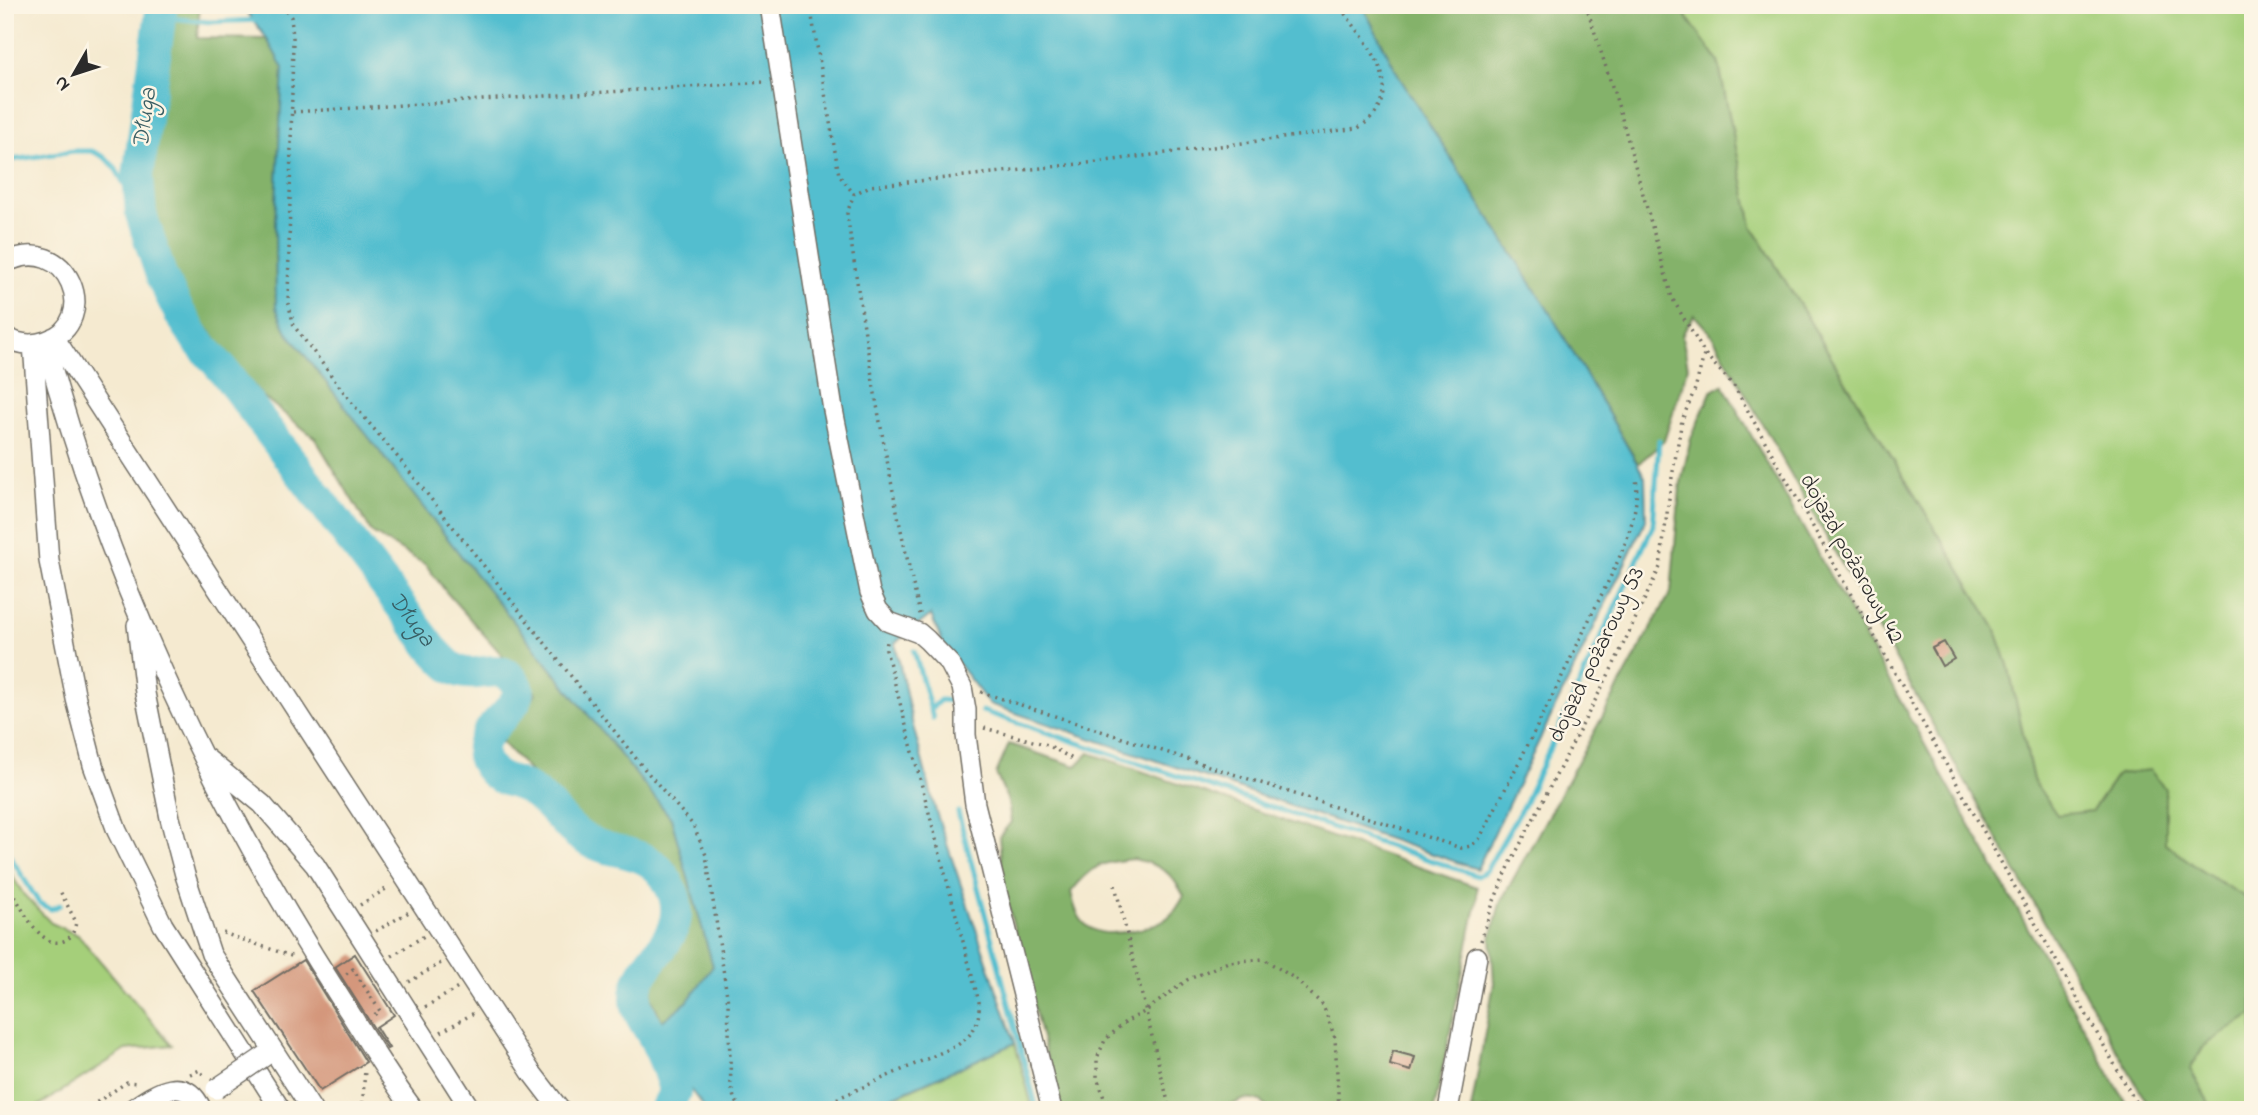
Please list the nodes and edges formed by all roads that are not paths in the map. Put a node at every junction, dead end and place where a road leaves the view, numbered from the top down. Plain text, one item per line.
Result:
1 (770, 5) edge
2 (5, 262) edge
3 (5, 337) edge
4 (44, 341) junction
5 (135, 603) junction
6 (201, 753) junction
7 (1477, 957) road end
8 (269, 1053) junction
9 (200, 1105) edge
10 (131, 1110) edge
11 (281, 1110) edge
12 (312, 1110) edge
13 (414, 1110) edge
14 (471, 1110) edge
15 (560, 1110) edge
16 (1052, 1110) edge
17 (1448, 1110) edge

1 - 16 street
2 - 4 street
3 - 4 street
4 - 5 street
4 - 11 street
4 - 15 street
5 - 6 street
5 - 8 street
6 - 13 street
6 - 14 street
7 - 17 street
8 - 9 street, bridge
8 - 12 street
9 - 10 street

